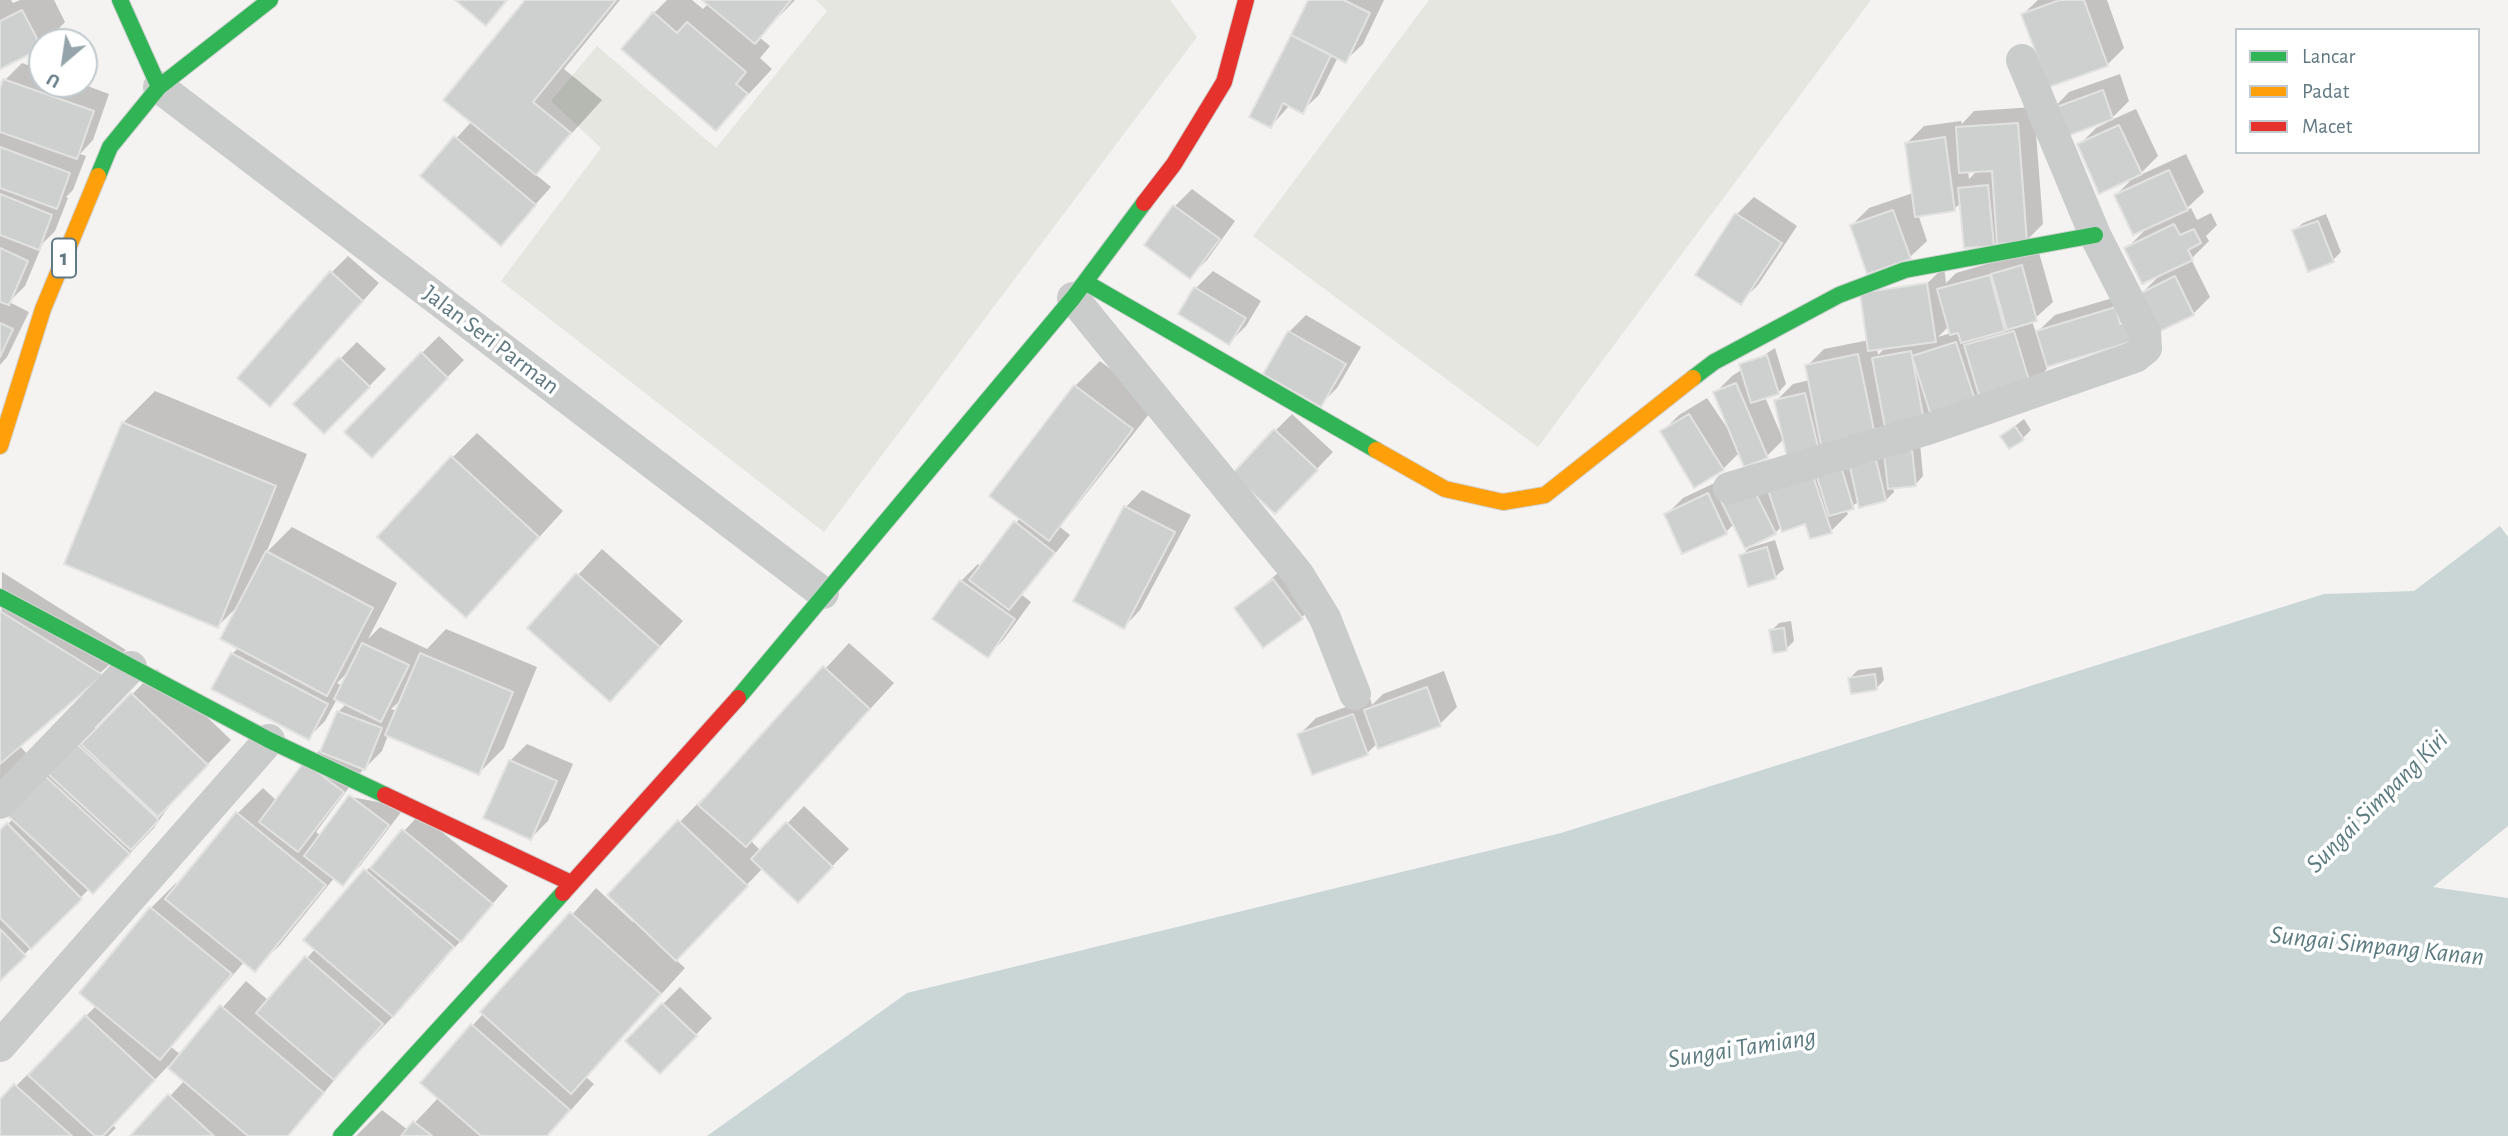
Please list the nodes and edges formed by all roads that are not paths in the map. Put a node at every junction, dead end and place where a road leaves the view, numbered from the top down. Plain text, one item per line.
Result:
1 (120, 0) edge
2 (270, 0) edge
3 (1246, 0) edge
4 (2022, 60) dead end
5 (159, 87) junction
6 (2095, 235) junction
7 (1079, 290) junction
8 (0, 446) edge
9 (1729, 488) dead end
10 (823, 593) junction
11 (0, 597) edge
12 (131, 667) junction
13 (1355, 694) dead end
14 (269, 740) junction
15 (0, 803) edge
16 (571, 883) junction
17 (0, 1046) edge
18 (341, 1136) edge

1 - 5 main road
2 - 5 main road, 1
3 - 7 main road
4 - 6 street
5 - 8 main road, 1
5 - 10 street, Jalan Seri Parman
6 - 7 main road
6 - 9 street
7 - 10 main road
7 - 13 street
10 - 16 main road
11 - 12 main road
12 - 14 main road
12 - 15 street
14 - 16 main road
14 - 17 street
16 - 18 main road

